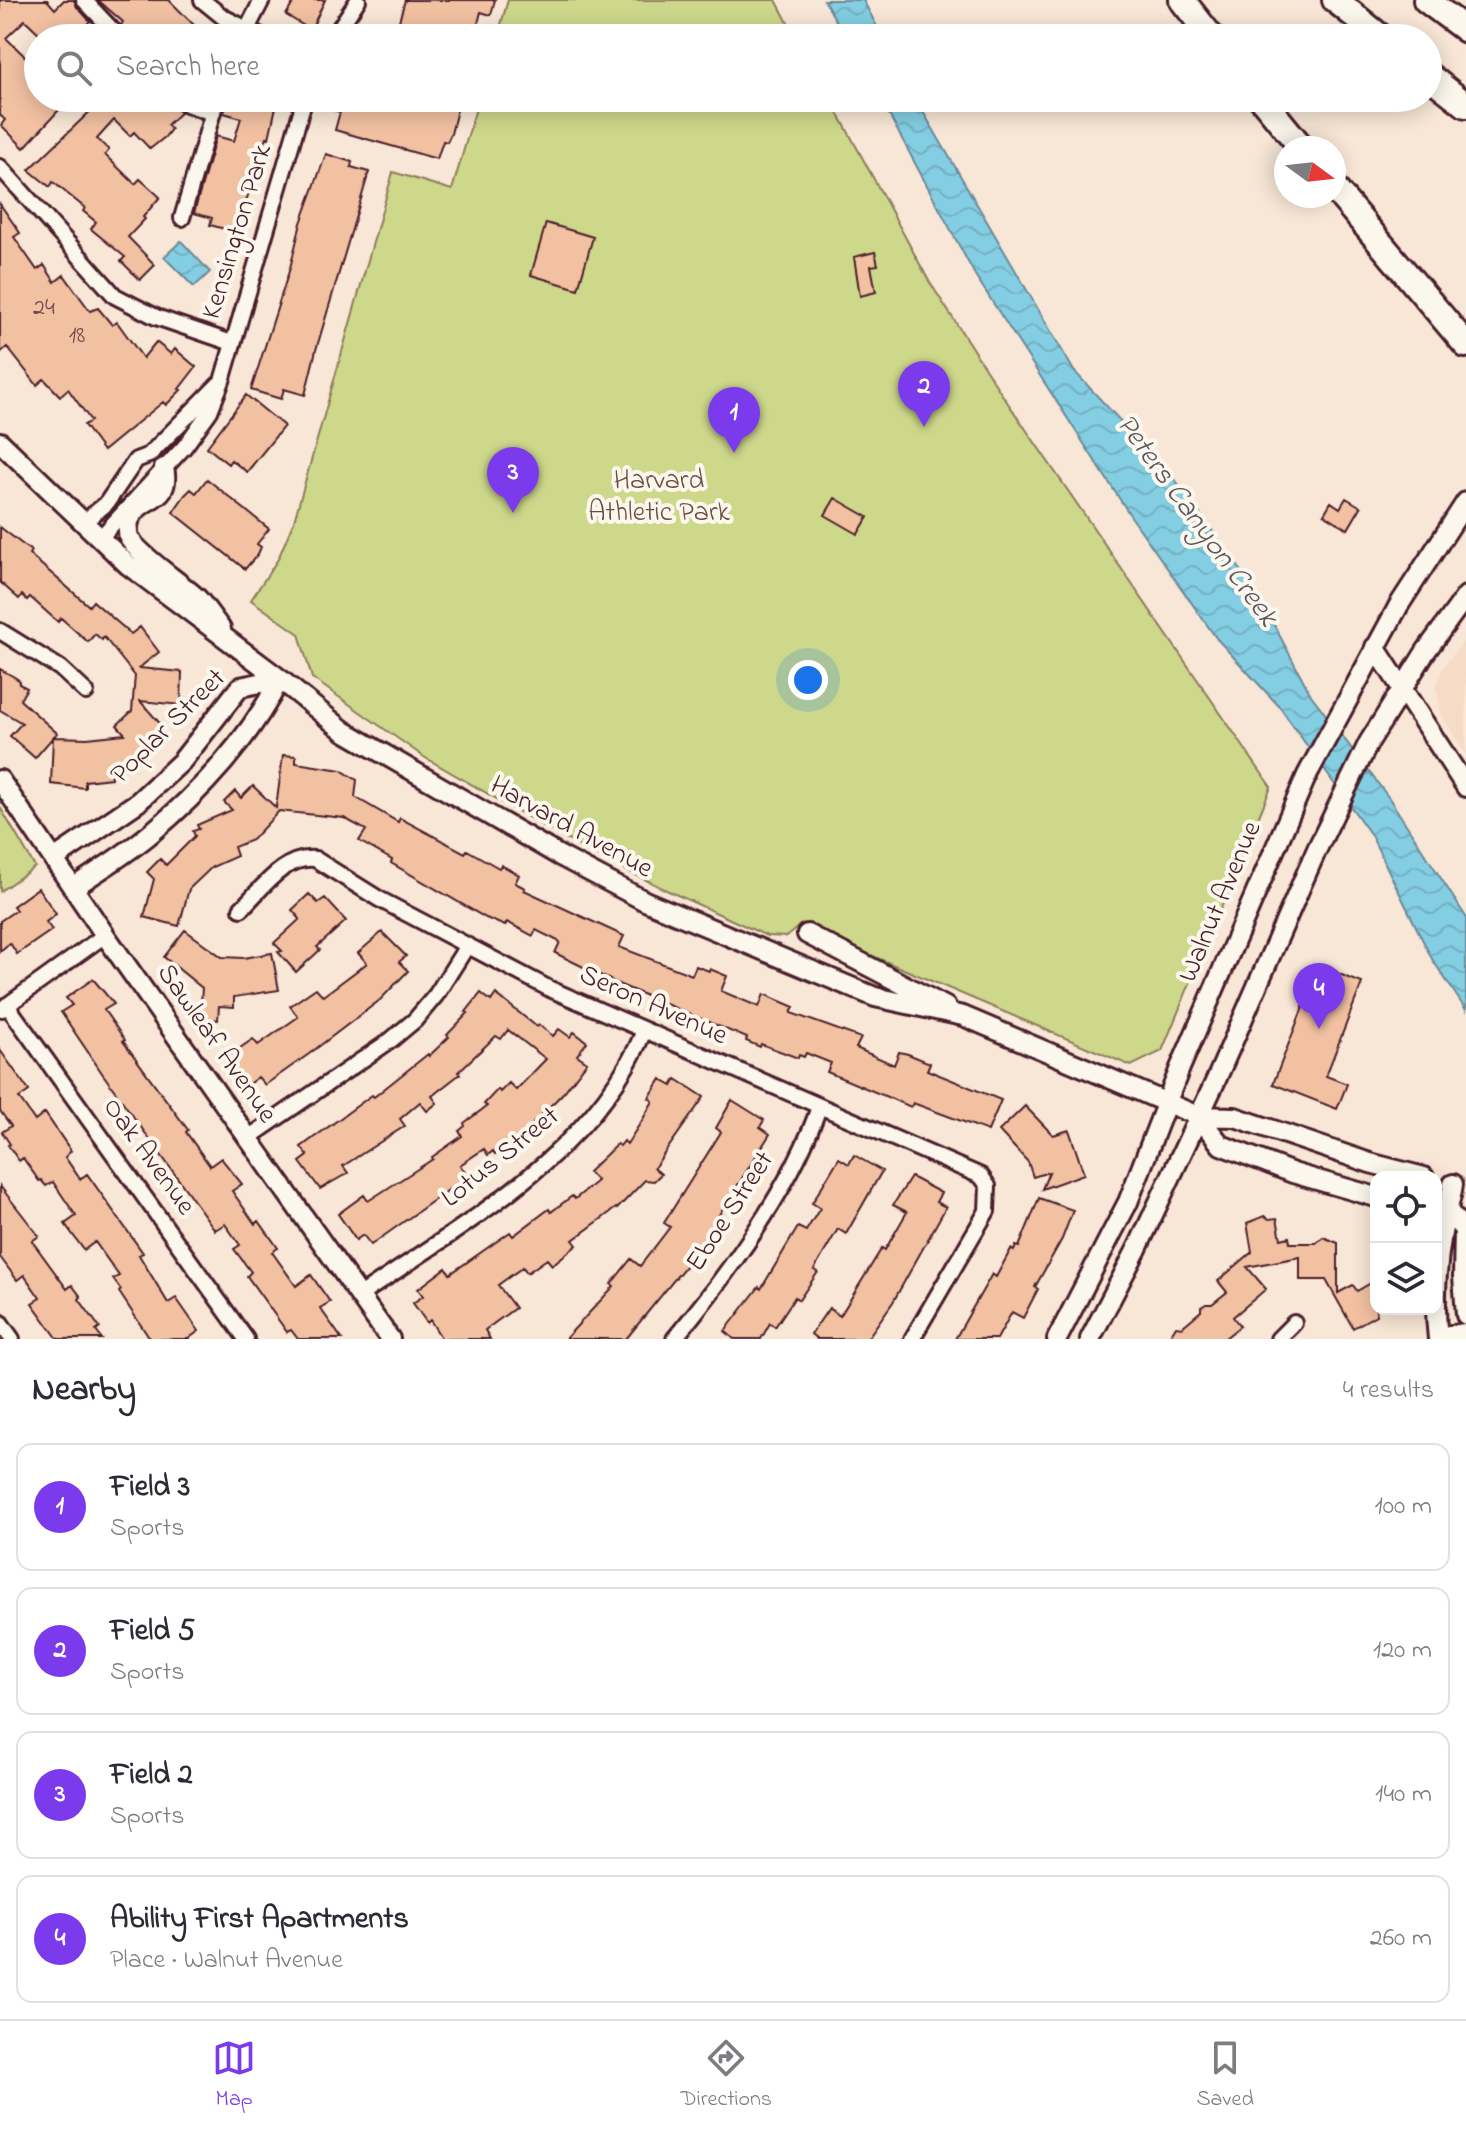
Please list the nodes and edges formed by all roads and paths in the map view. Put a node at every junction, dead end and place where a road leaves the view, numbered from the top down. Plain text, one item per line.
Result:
1 (84, 0) edge
2 (202, 0) edge
3 (262, 0) edge
4 (358, 0) edge
5 (1182, 0) edge
6 (1335, 0) edge
7 (1426, 0) edge
8 (107, 24) edge
9 (232, 24) edge
10 (249, 24) edge
11 (342, 24) edge
12 (1201, 24) edge
13 (1365, 24) edge
14 (1466, 30) edge
15 (1442, 86) edge
16 (1466, 105) edge
17 (213, 112) edge
18 (301, 112) edge
19 (1272, 112) edge
20 (1292, 136) edge
21 (0, 167) edge
22 (1346, 202) edge
23 (182, 218) dead end
24 (232, 343) junction
25 (1466, 345) edge
26 (222, 381) junction
27 (0, 442) edge
28 (164, 468) junction
29 (1466, 502) edge
30 (85, 521) junction
31 (99, 539) junction
32 (1466, 596) edge
33 (0, 631) edge
34 (235, 647) junction
35 (1375, 647) junction
36 (280, 679) junction
37 (1402, 689) junction
38 (86, 692) dead end
39 (0, 780) edge
40 (1466, 787) edge
41 (54, 859) junction
42 (73, 888) junction
43 (241, 909) dead end
44 (807, 934) dead end
45 (105, 935) junction
46 (467, 946) junction
47 (3, 1008) edge
48 (963, 1016) junction
49 (644, 1031) junction
50 (1167, 1104) junction
51 (819, 1107) junction
52 (1198, 1116) junction
53 (248, 1138) junction
54 (1401, 1171) edge
55 (1452, 1184) edge
56 (1370, 1195) edge
57 (1450, 1212) edge
58 (359, 1296) junction
59 (1466, 1315) edge
60 (0, 1322) edge
61 (1294, 1323) dead end
62 (1466, 1336) edge
63 (1438, 1338) edge
64 (12, 1339) edge
65 (246, 1339) edge
66 (390, 1339) edge
67 (674, 1339) edge
68 (912, 1339) edge
69 (1057, 1339) edge
70 (1090, 1339) edge
71 (1278, 1339) edge

1 - 8 street
2 - 9 street
3 - 10 street
4 - 11 street
5 - 12 highway
6 - 13 highway
7 - 14 highway
15 - 16 highway
17 - 23 street
18 - 24 street, Kensington Park
19 - 20 highway
21 - 24 street
22 - 25 highway
24 - 26 street, Kensington Park
26 - 28 street, Kensington Park
26 - 30 street, Kensington Park
27 - 30 main road, Harvard Avenue
28 - 31 street, Kensington Park
28 - 34 main road
29 - 35 main road, Walnut Avenue
30 - 31 main road, Harvard Avenue
31 - 34 main road, Harvard Avenue
32 - 37 main road
33 - 38 street
34 - 36 main road, Harvard Avenue
35 - 37 main road
35 - 50 main road, Walnut Avenue
36 - 41 main road, Poplar Street
36 - 42 main road, Poplar Street
36 - 48 main road, Harvard Avenue
37 - 40 main road
37 - 52 main road
39 - 41 main road, Sawleaf Avenue
41 - 42 main road, Sawleaf Avenue
42 - 45 main road, Sawleaf Avenue
43 - 46 street, Seron Avenue
44 - 48 main road
45 - 47 street
45 - 53 main road, Sawleaf Avenue
46 - 49 street, Seron Avenue
46 - 53 street
47 - 65 street, Oak Avenue
48 - 50 main road, Harvard Avenue
49 - 51 street, Seron Avenue
49 - 58 street, Lotus Street
50 - 52 main road, Harvard Avenue
50 - 69 main road, Walnut Avenue
51 - 67 street, Eboe Street
51 - 68 street, Seron Avenue
52 - 54 main road, Harvard Avenue
52 - 56 main road, Harvard Avenue
52 - 70 main road
53 - 58 main road, Sawleaf Avenue
55 - 57 main road
57 - 59 main road
57 - 63 main road
58 - 66 main road, Sawleaf Avenue
60 - 64 street
61 - 71 street
62 - 63 main road

